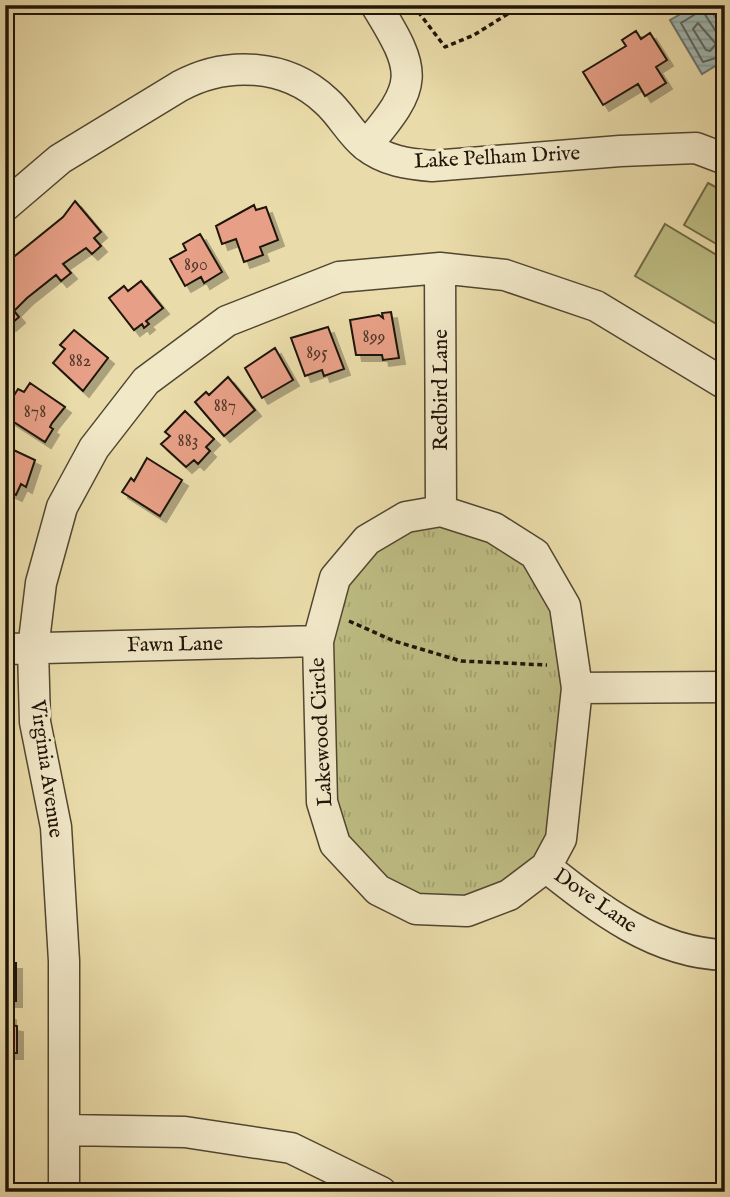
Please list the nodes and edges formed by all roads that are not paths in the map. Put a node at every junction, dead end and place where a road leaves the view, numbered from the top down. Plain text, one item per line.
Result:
1 (376, 5) edge
2 (366, 146) junction
3 (725, 159) edge
4 (5, 206) edge
5 (440, 268) junction
6 (725, 384) edge
7 (441, 511) junction
8 (321, 631) junction
9 (19, 649) edge
10 (576, 677) junction
11 (725, 687) edge
12 (546, 867) junction
13 (725, 955) edge
14 (64, 1130) junction
15 (64, 1192) edge
16 (382, 1192) edge

1 - 2 street
2 - 3 street, Lake Pelham Drive
2 - 4 street, Lake Pelham Drive
5 - 6 street, Virginia Avenue
5 - 7 street, Redbird Lane
5 - 9 street, Virginia Avenue
7 - 8 street, Lakewood Circle
7 - 10 street, Lakewood Circle
8 - 9 street, Fawn Lane
8 - 12 street, Lakewood Circle
9 - 14 street, Virginia Avenue
10 - 11 street
10 - 12 street, Lakewood Circle
12 - 13 street, Dove Lane
14 - 15 street, Virginia Avenue
14 - 16 street

